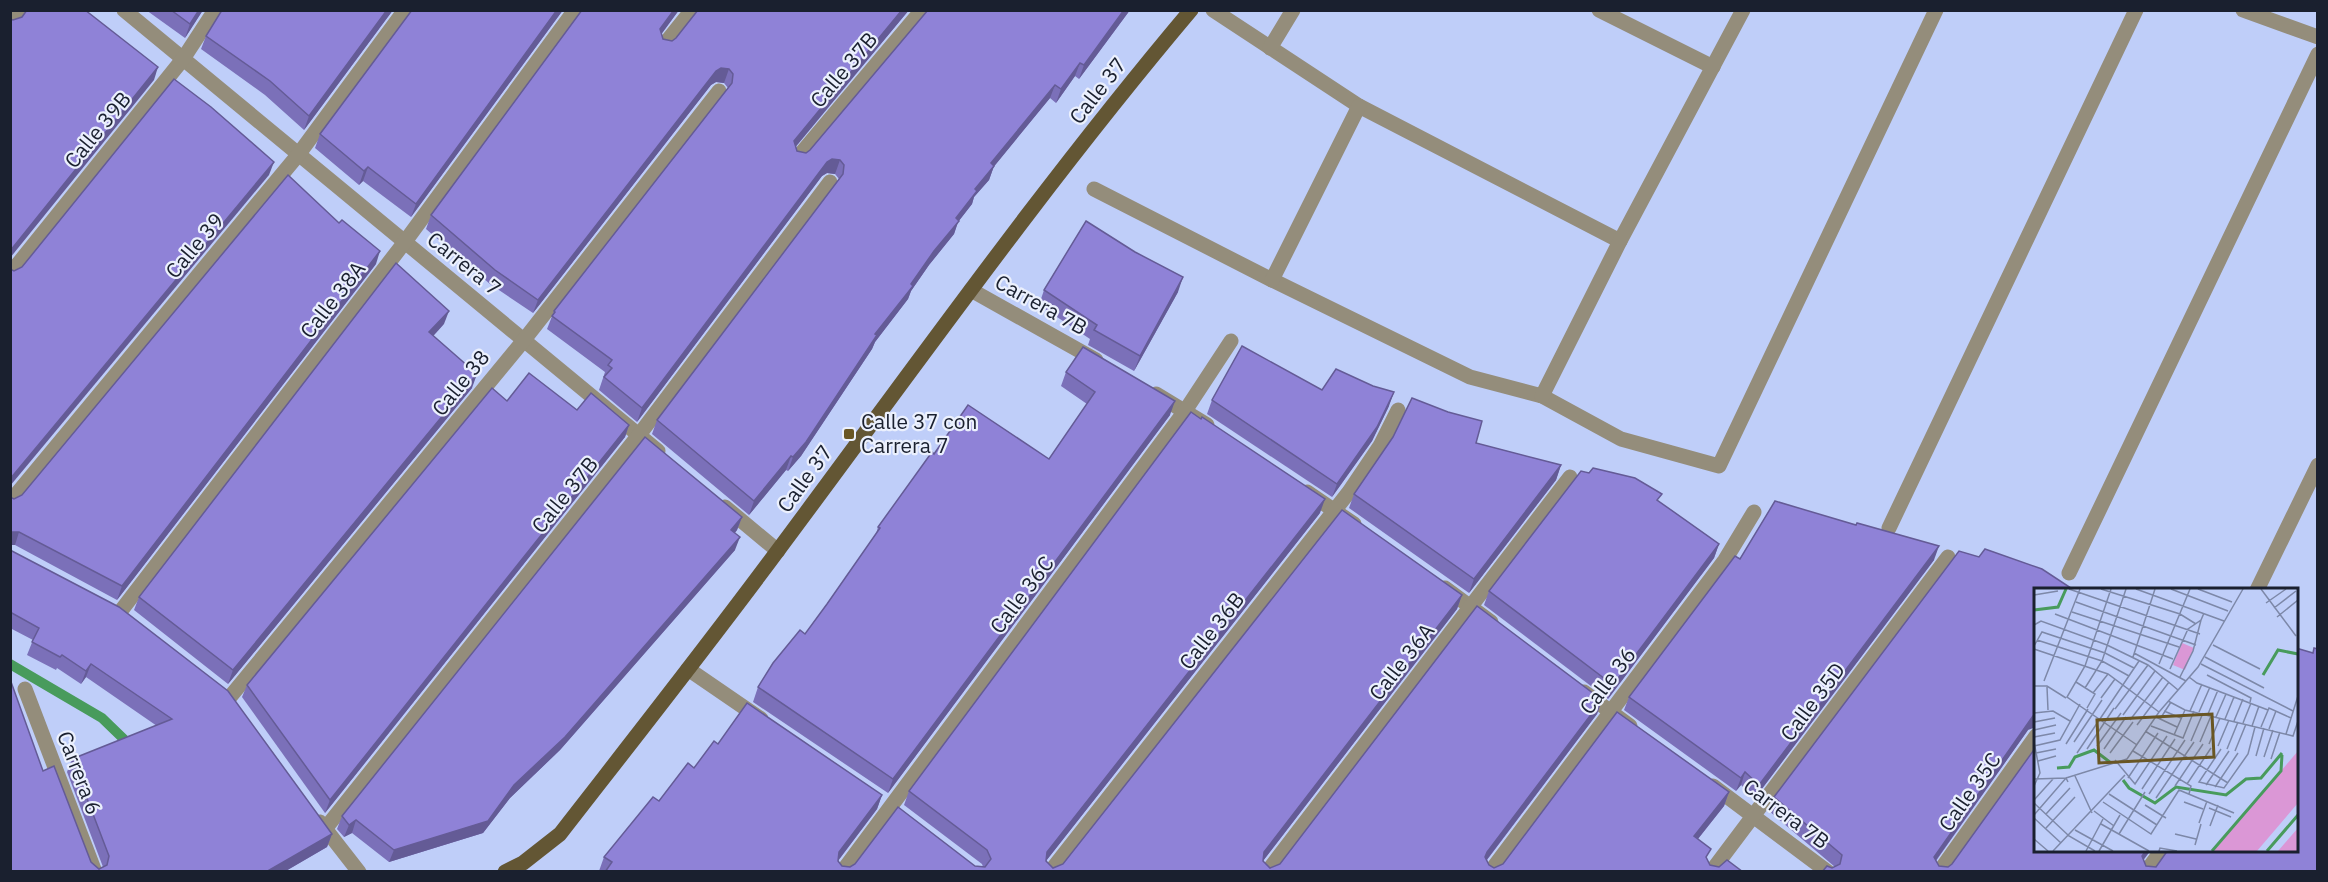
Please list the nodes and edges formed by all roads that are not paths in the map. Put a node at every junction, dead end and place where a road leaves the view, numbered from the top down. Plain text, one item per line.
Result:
1 (21, 10) edge
2 (124, 10) edge
3 (215, 10) edge
4 (405, 10) edge
5 (575, 10) edge
6 (692, 10) edge
7 (922, 10) edge
8 (1191, 10) edge
9 (1213, 10) edge
10 (1293, 10) edge
11 (1599, 10) edge
12 (1743, 10) edge
13 (1936, 10) edge
14 (2136, 10) edge
15 (2247, 11) edge
16 (10, 24) edge
17 (2318, 37) edge
18 (664, 45) edge
19 (1270, 48) junction
20 (2318, 54) edge
21 (183, 59) junction
22 (1713, 67) junction
23 (719, 91) dead end
24 (1359, 106) junction
25 (298, 155) junction
26 (798, 157) edge
27 (830, 182) dead end
28 (1094, 189) dead end
29 (1620, 241) junction
30 (404, 243) junction
31 (10, 274) edge
32 (1272, 280) junction
33 (971, 290) junction
34 (524, 340) junction
35 (1231, 341) dead end
36 (1114, 370) edge
37 (1144, 388) edge
38 (1542, 396) junction
39 (1398, 410) dead end
40 (1185, 411) junction
41 (1215, 430) edge
42 (639, 435) junction
43 (674, 464) edge
44 (2318, 465) edge
45 (1570, 477) dead end
46 (1294, 484) edge
47 (717, 500) edge
48 (10, 502) edge
49 (1334, 510) junction
50 (1754, 512) dead end
51 (1889, 528) dead end
52 (1363, 531) edge
53 (778, 551) junction
54 (1948, 557) dead end
55 (2069, 573) dead end
56 (1432, 579) edge
57 (2258, 588) edge
58 (1471, 607) junction
59 (119, 613) edge
60 (1499, 628) edge
61 (688, 669) junction
62 (1574, 685) edge
63 (25, 689) dead end
64 (229, 698) edge
65 (1611, 713) junction
66 (775, 728) edge
67 (1640, 733) edge
68 (2034, 739) edge
69 (1697, 775) edge
70 (312, 810) edge
71 (1755, 816) junction
72 (325, 829) junction
73 (2161, 852) edge
74 (95, 872) edge
75 (359, 872) edge
76 (505, 872) edge
77 (842, 872) edge
78 (1050, 872) edge
79 (1267, 872) edge
80 (1490, 872) edge
81 (1711, 872) edge
82 (1828, 872) edge
83 (1939, 872) edge
84 (2146, 872) edge

1 - 16 street
2 - 21 street, Carrera 7
3 - 21 street, Calle 39B
4 - 25 street, Calle 39
5 - 30 street, Calle 38A
6 - 18 street
7 - 26 street, Calle 37B
8 - 33 main road, Calle 37
9 - 19 street
10 - 19 street
11 - 22 street
12 - 22 street
13 - 38 street
14 - 51 street
15 - 17 street
19 - 24 street
20 - 55 street
21 - 25 street, Carrera 7
21 - 31 street, Calle 39B
22 - 29 street
23 - 34 street, Calle 38
24 - 29 street
24 - 32 street
25 - 30 street, Carrera 7
25 - 48 street, Calle 39
27 - 42 street, Calle 37B
28 - 32 street
29 - 38 street
30 - 34 street, Carrera 7
30 - 59 street, Calle 38A
32 - 38 street
33 - 36 street, Carrera 7B
33 - 53 main road, Calle 37
34 - 42 street, Carrera 7
34 - 64 street, Calle 38
35 - 40 street, Calle 36C
37 - 40 street
39 - 49 street, Calle 36B
40 - 41 street
40 - 77 street, Calle 36C
42 - 43 street, Carrera 7
42 - 72 street, Calle 37B
44 - 57 street
45 - 58 street, Calle 36A
46 - 49 street
47 - 53 street
49 - 52 street
49 - 78 street, Calle 36B
50 - 65 street, Calle 36
53 - 61 main road, Calle 37
54 - 71 street, Calle 35D
56 - 58 street
58 - 60 street
58 - 79 street, Calle 36A
61 - 66 street
61 - 76 main road, Calle 37
62 - 65 street
63 - 74 street, Carrera 6
65 - 67 street
65 - 80 street, Calle 36
68 - 83 street, Calle 35C
69 - 71 street, Carrera 7B
70 - 72 street
71 - 81 street, Calle 35D
71 - 82 street, Carrera 7B
72 - 75 street
73 - 84 street

